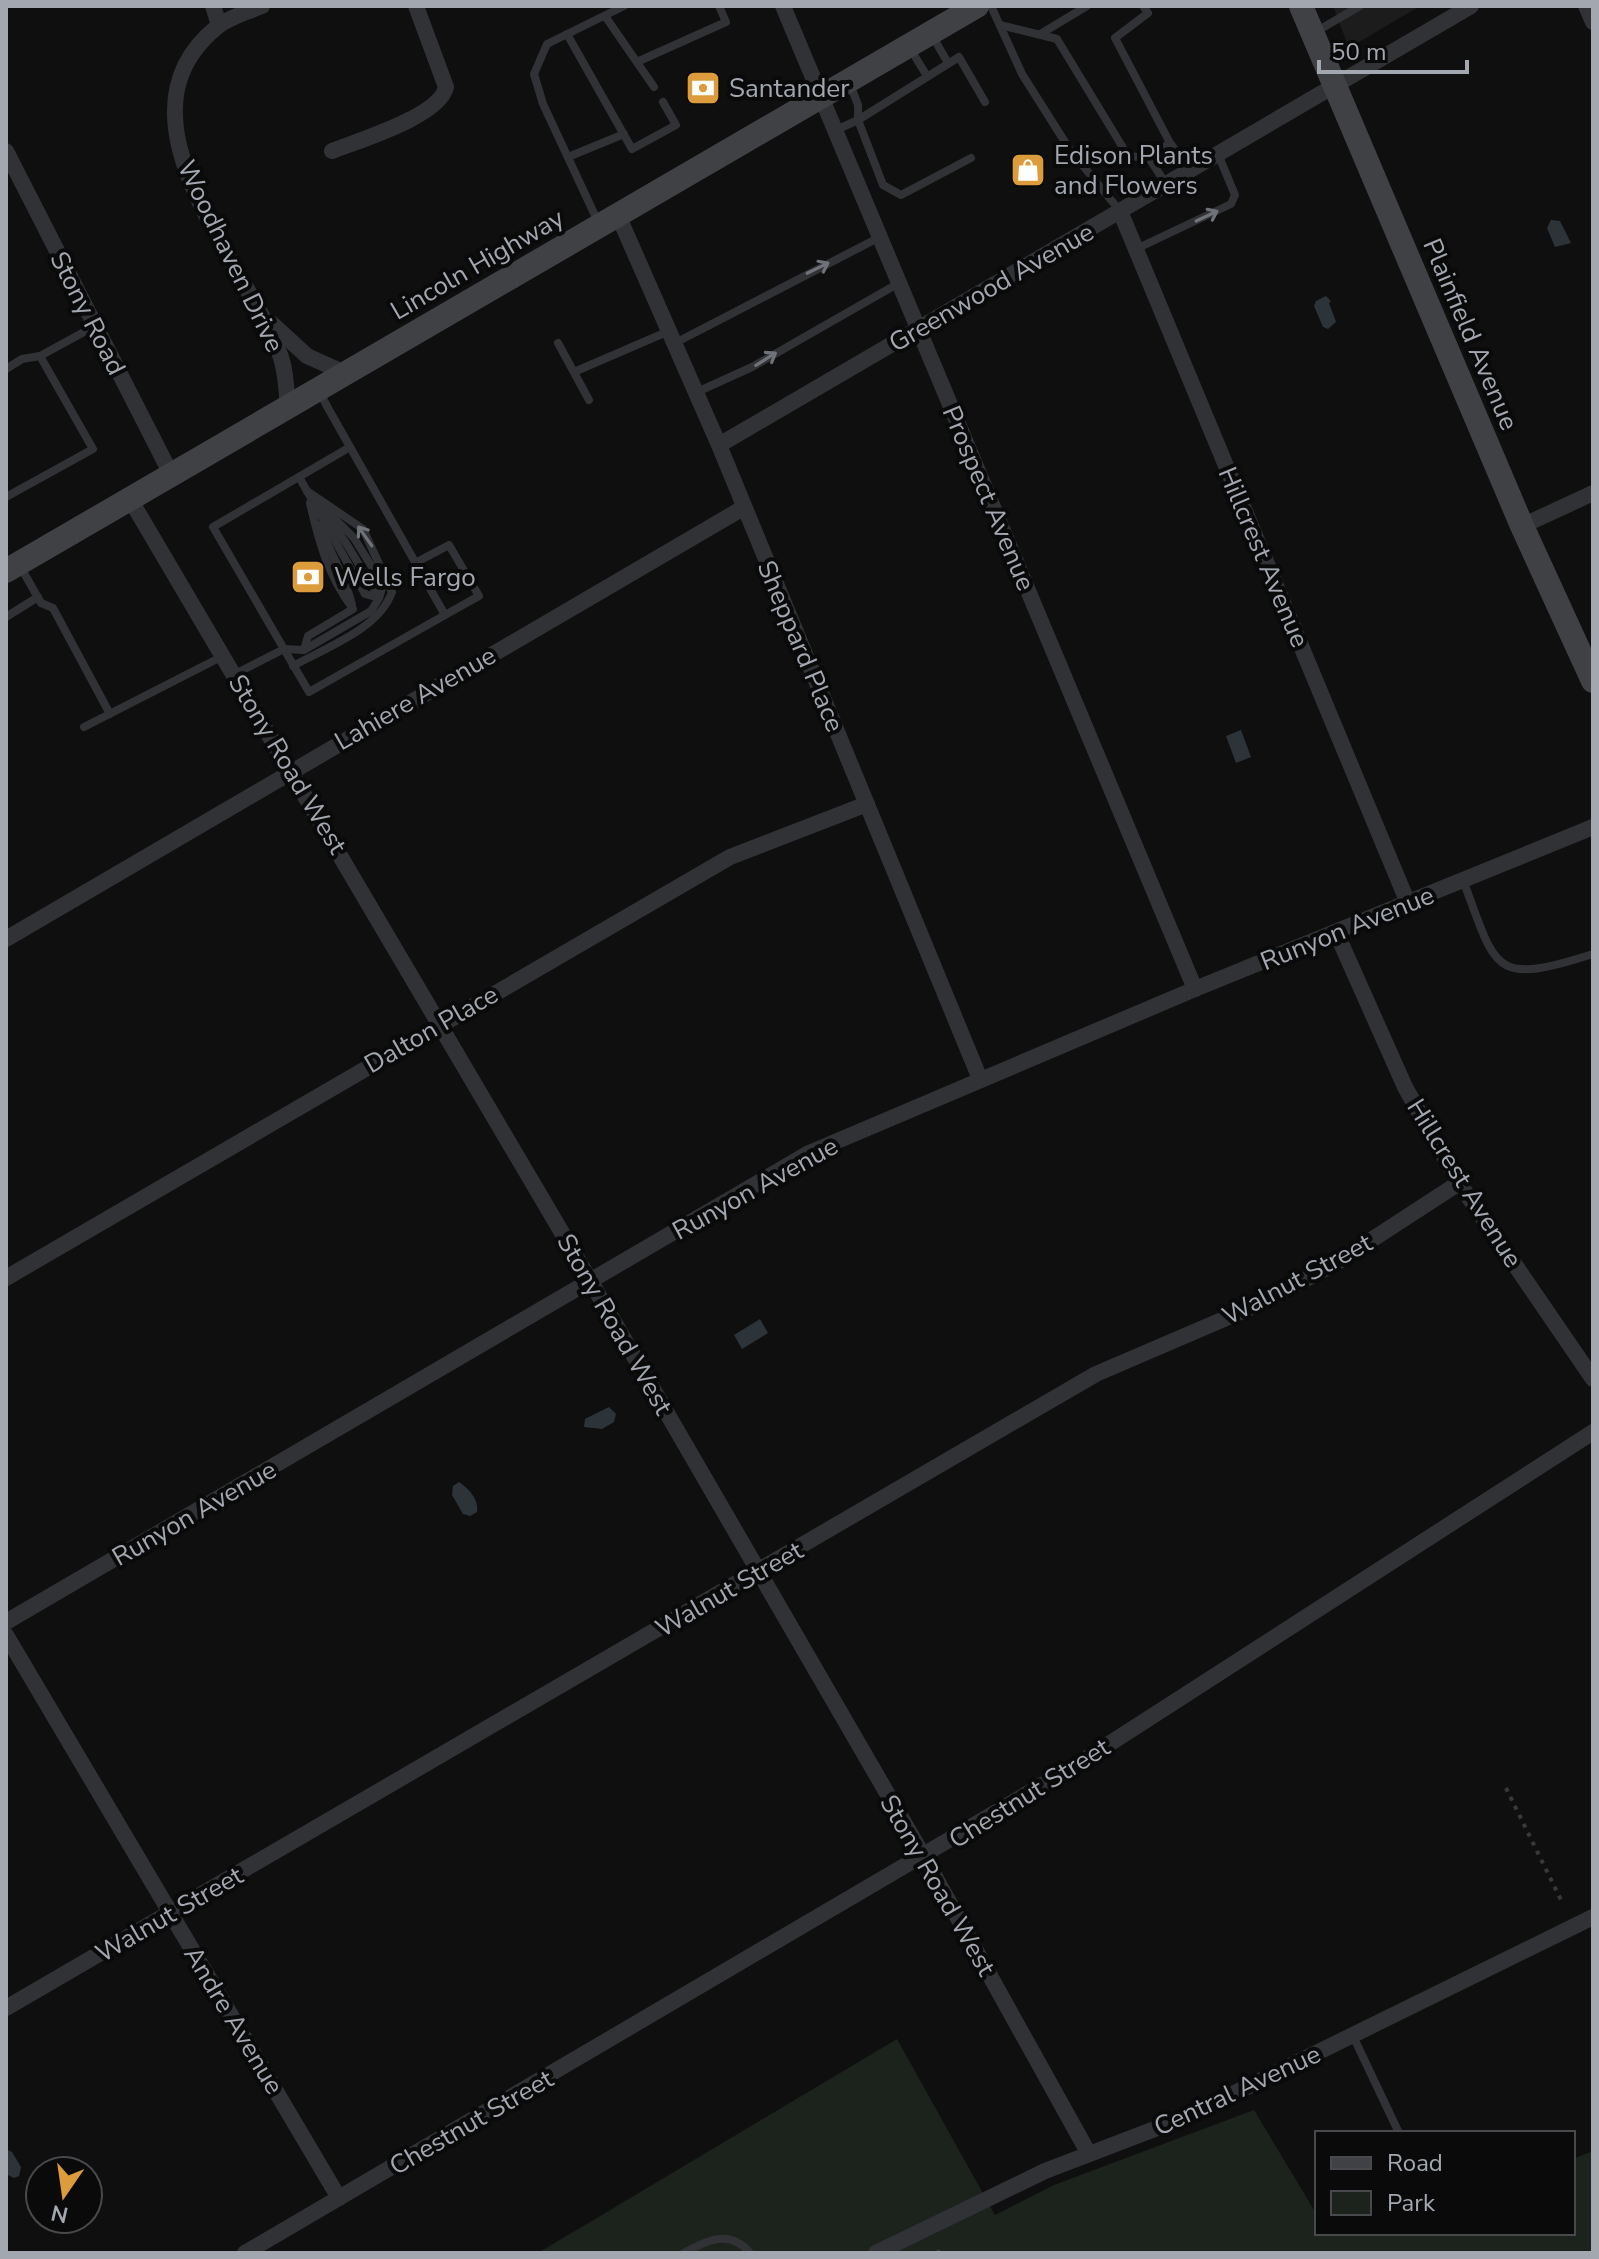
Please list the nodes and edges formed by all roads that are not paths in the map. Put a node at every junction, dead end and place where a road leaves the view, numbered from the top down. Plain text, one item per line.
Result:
1 (213, 6) edge
2 (262, 6) edge
3 (416, 6) edge
4 (624, 6) edge
5 (719, 6) edge
6 (783, 6) edge
7 (977, 6) edge
8 (991, 6) edge
9 (1087, 6) edge
10 (1143, 6) edge
11 (1301, 6) edge
12 (1471, 6) edge
13 (1586, 6) edge
14 (1357, 7) edge
15 (605, 16) junction
16 (1593, 22) edge
17 (219, 25) junction
18 (1000, 25) junction
19 (931, 33) junction
20 (1042, 33) junction
21 (1313, 33) junction
22 (567, 34) junction
23 (909, 47) junction
24 (639, 61) junction
25 (948, 63) junction
26 (927, 76) junction
27 (850, 82) junction
28 (1334, 85) junction
29 (654, 87) dead end
30 (822, 99) junction
31 (663, 102) dead end
32 (985, 102) dead end
33 (858, 120) junction
34 (835, 131) junction
35 (624, 134) junction
36 (1170, 143) junction
37 (6, 151) edge
38 (332, 151) dead end
39 (1218, 153) junction
40 (568, 157) junction
41 (971, 158) dead end
42 (1149, 158) junction
43 (1190, 170) junction
44 (1166, 184) junction
45 (883, 185) junction
46 (862, 196) junction
47 (1120, 211) junction
48 (609, 220) junction
49 (880, 237) junction
50 (1136, 249) junction
51 (899, 283) junction
52 (261, 312) junction
53 (95, 326) junction
54 (919, 330) junction
55 (672, 337) junction
56 (558, 343) dead end
57 (40, 356) junction
58 (6, 369) edge
59 (574, 372) junction
60 (345, 373) junction
61 (318, 389) junction
62 (696, 392) junction
63 (589, 400) dead end
64 (288, 406) junction
65 (719, 445) junction
66 (350, 447) junction
67 (171, 474) junction
68 (299, 477) junction
69 (307, 491) junction
70 (1593, 493) edge
71 (6, 497) edge
72 (130, 499) junction
73 (743, 508) junction
74 (1522, 526) junction
75 (415, 563) junction
76 (12, 568) edge
77 (38, 597) junction
78 (445, 615) junction
79 (6, 617) edge
80 (284, 649) junction
81 (304, 650) junction
82 (223, 655) junction
83 (293, 666) junction
84 (235, 674) junction
85 (1593, 681) edge
86 (110, 714) junction
87 (84, 727) dead end
88 (293, 770) junction
89 (867, 804) junction
90 (1593, 827) edge
91 (1463, 880) junction
92 (1408, 903) junction
93 (1336, 932) junction
94 (6, 939) edge
95 (1593, 954) edge
96 (1195, 989) junction
97 (440, 1024) junction
98 (980, 1079) junction
99 (1459, 1183) junction
100 (6, 1278) edge
101 (591, 1282) junction
102 (1593, 1379) edge
103 (1593, 1432) edge
104 (757, 1573) junction
105 (6, 1622) edge
106 (6, 1635) edge
107 (924, 1857) junction
108 (171, 1912) junction
109 (1593, 1917) edge
110 (6, 2008) edge
111 (1353, 2036) junction
112 (1398, 2131) edge
113 (1089, 2154) junction
114 (339, 2198) junction
115 (245, 2253) edge
116 (684, 2253) edge
117 (750, 2253) edge
118 (876, 2253) edge

1 - 17 street
2 - 17 street, Woodhaven Drive
3 - 38 street
4 - 15 lane
5 - 24 lane
6 - 30 street, Prospect Avenue
7 - 19 main road, Lincoln Highway
8 - 18 lane
9 - 20 lane
10 - 36 lane
11 - 21 main road, Plainfield Avenue
12 - 28 street, Greenwood Avenue
13 - 16 street
14 - 21 lane
15 - 22 lane
15 - 24 lane
17 - 52 street, Woodhaven Drive
18 - 20 lane
18 - 47 lane
19 - 23 main road, Lincoln Highway
19 - 25 lane
20 - 42 lane
21 - 28 main road, Plainfield Avenue
22 - 35 lane
22 - 40 lane
23 - 26 lane
23 - 27 main road, Lincoln Highway
24 - 29 lane
25 - 26 lane
25 - 32 lane
26 - 33 lane
27 - 30 main road, Lincoln Highway
27 - 33 lane
28 - 39 street, Greenwood Avenue
28 - 74 main road, Plainfield Avenue
30 - 34 street, Prospect Avenue
30 - 48 main road, Lincoln Highway
31 - 35 lane
33 - 34 lane
33 - 45 lane
34 - 46 street, Prospect Avenue
35 - 40 lane
36 - 42 lane
36 - 43 lane
37 - 53 street, Stony Road
39 - 43 street, Greenwood Avenue
50 -> 39 lane
40 - 48 lane
41 - 45 lane
42 - 44 lane
43 - 44 street, Greenwood Avenue
44 - 47 street, Greenwood Avenue
45 - 46 lane
46 - 49 street, Prospect Avenue
47 - 50 street, Hillcrest Avenue
47 - 54 street, Greenwood Avenue
48 - 55 street, Sheppard Place
48 - 60 main road, Lincoln Highway
49 - 51 street, Prospect Avenue
55 -> 49 lane
50 - 92 street, Hillcrest Avenue
51 - 54 street, Prospect Avenue
62 -> 51 lane
52 - 60 street
52 - 64 street, Woodhaven Drive
53 - 57 lane
53 - 67 street, Stony Road
54 - 65 street, Greenwood Avenue
54 - 96 street, Prospect Avenue
55 - 59 lane
55 - 62 street, Sheppard Place
56 - 59 lane
57 - 58 lane
57 - 71 lane
59 - 63 lane
60 - 61 main road, Lincoln Highway
61 - 64 main road, Lincoln Highway
61 - 66 lane
62 - 65 street, Sheppard Place
64 - 67 main road, Lincoln Highway
65 - 73 street, Sheppard Place
66 - 68 lane
66 - 75 lane
67 - 72 main road, Lincoln Highway
68 - 69 lane
68 - 80 lane
69 - 81 lane
69 - 81 lane
83 -> 69 lane
70 - 74 street
72 - 76 main road, Lincoln Highway
72 - 82 street, Stony Road West
73 - 88 street, Lahiere Avenue
73 - 89 street, Sheppard Place
74 - 85 main road, Plainfield Avenue
75 - 78 lane
75 - 78 lane
76 - 77 lane
77 - 79 lane
77 - 86 lane
78 - 83 lane
80 - 81 lane
80 - 83 lane
80 - 84 lane
82 - 84 street, Stony Road West
82 - 86 lane
84 - 88 street, Stony Road West
86 - 87 lane
88 - 94 street, Lahiere Avenue
88 - 97 street, Stony Road West
89 - 97 street, Dalton Place
89 - 98 street, Sheppard Place
90 - 91 street, Runyon Avenue
91 - 92 street, Runyon Avenue
91 - 95 lane
92 - 93 street, Runyon Avenue
93 - 96 street, Runyon Avenue
93 - 99 street, Hillcrest Avenue
96 - 98 street, Runyon Avenue
97 - 100 street, Dalton Place
97 - 101 street, Stony Road West
98 - 101 street, Runyon Avenue
99 - 102 street, Hillcrest Avenue
99 - 104 street, Walnut Street
101 - 104 street, Stony Road West
101 - 105 street, Runyon Avenue
103 - 107 street, Chestnut Street
104 - 107 street, Stony Road West
104 - 108 street, Walnut Street
106 - 108 street, Andre Avenue
107 - 113 street, Stony Road West
107 - 114 street, Chestnut Street
108 - 110 street, Walnut Street
108 - 114 street, Andre Avenue
109 - 111 street, Central Avenue
111 - 112 lane
111 - 113 street, Central Avenue
113 - 118 street, Central Avenue
114 - 115 street, Chestnut Street
116 - 117 lane

